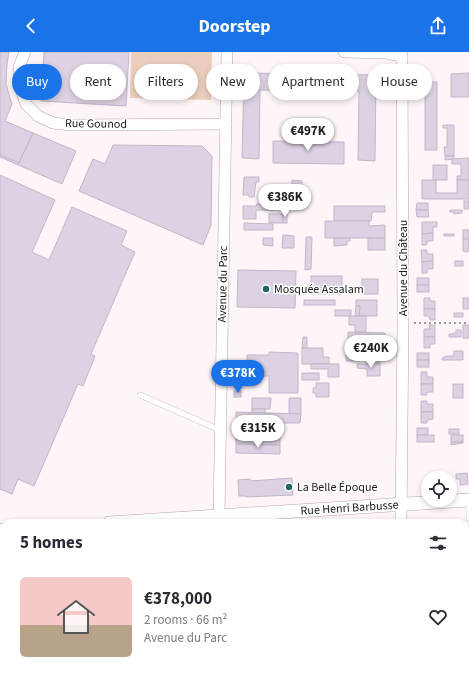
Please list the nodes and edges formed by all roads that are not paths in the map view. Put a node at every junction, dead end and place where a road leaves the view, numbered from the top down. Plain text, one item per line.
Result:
1 (25, 52) edge
2 (227, 52) edge
3 (344, 52) edge
4 (407, 54) edge
5 (226, 124) junction
6 (140, 395) dead end
7 (221, 430) junction
8 (469, 500) edge
9 (400, 504) junction
10 (219, 516) junction
11 (469, 518) edge
12 (204, 519) edge
13 (400, 519) edge

1 - 5 street, Rue Gounod
2 - 5 street, Avenue du Parc
3 - 4 street
4 - 9 street, Avenue du Château
5 - 7 street, Avenue du Parc
6 - 7 lane
7 - 10 street, Avenue du Parc
8 - 9 street, Rue Henri Barbusse
8 - 11 lane
9 - 10 street, Rue Henri Barbusse
9 - 13 street, Avenue du Château
10 - 12 street, Rue Henri Barbusse

